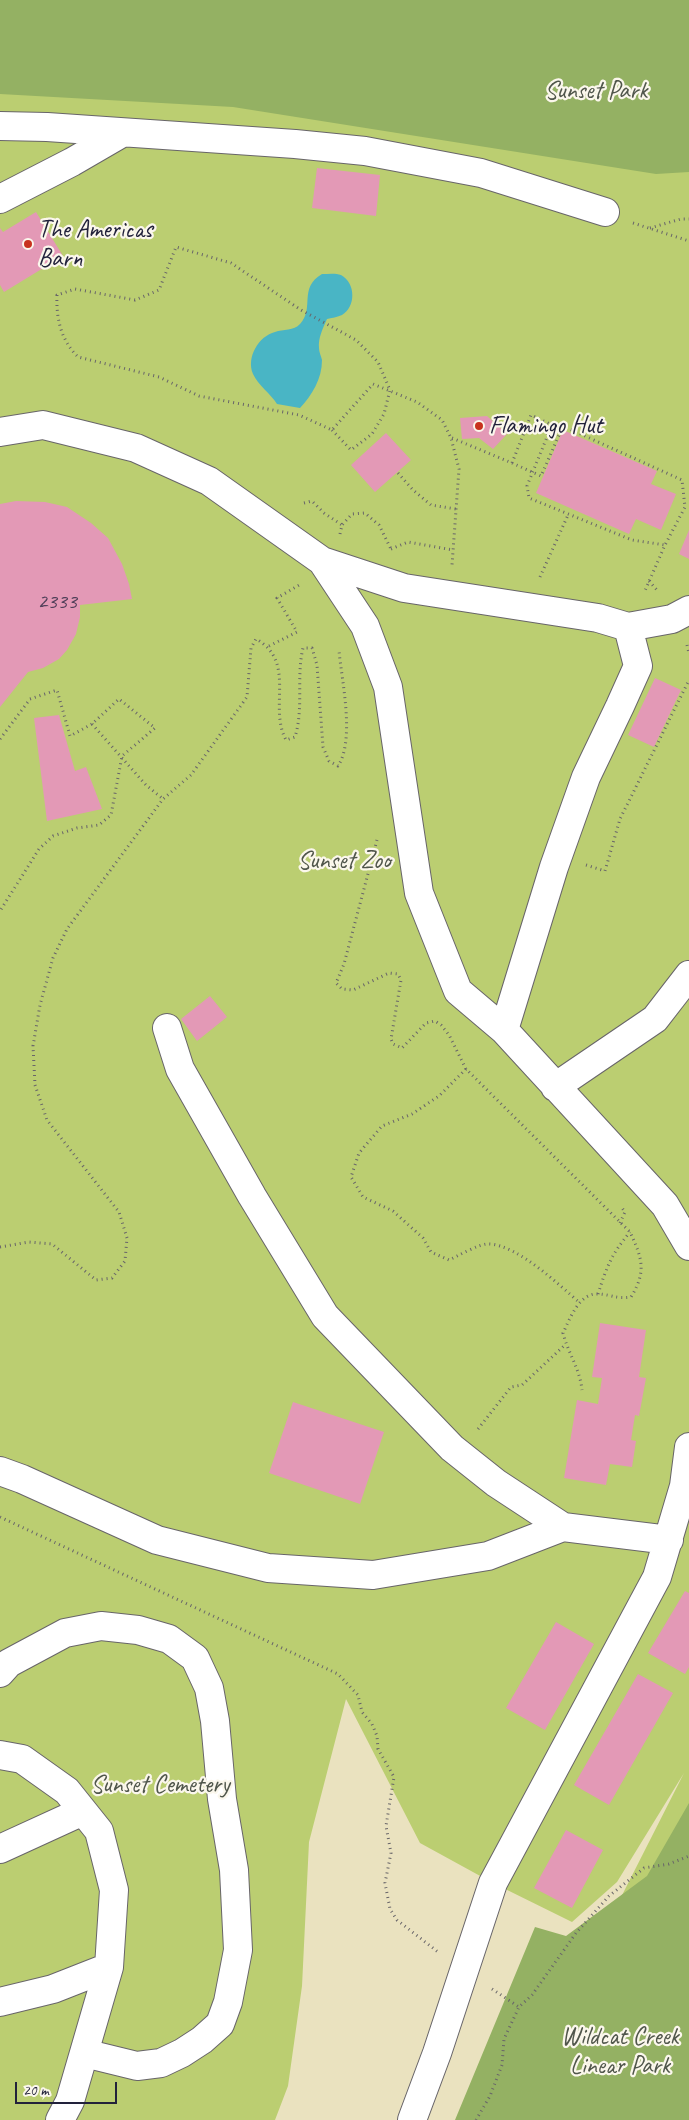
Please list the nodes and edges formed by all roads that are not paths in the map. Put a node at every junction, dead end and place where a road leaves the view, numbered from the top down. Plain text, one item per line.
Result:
1 (0, 126) edge
2 (122, 132) junction
3 (0, 199) edge
4 (605, 212) road end
5 (0, 432) edge
6 (322, 561) junction
7 (689, 610) edge
8 (628, 627) junction
9 (689, 975) edge
10 (167, 1028) dead end
11 (504, 1030) junction
12 (555, 1087) junction
13 (689, 1246) edge
14 (689, 1447) edge
15 (0, 1471) edge
16 (563, 1527) junction
17 (668, 1540) junction
18 (0, 1673) edge
19 (0, 1755) edge
20 (83, 1812) junction
21 (0, 1849) edge
22 (109, 1967) junction
23 (0, 2002) edge
24 (84, 2053) junction
25 (60, 2120) edge
26 (412, 2120) edge

1 - 2 street
2 - 3 street
2 - 4 street
5 - 6 street
6 - 8 street
6 - 11 street
7 - 8 street
8 - 11 street
9 - 12 street
10 - 16 street
11 - 12 street
12 - 13 street
14 - 17 street
15 - 16 street
16 - 17 street
17 - 26 street
18 - 24 street
19 - 20 street
20 - 21 street
20 - 22 street
22 - 23 street
22 - 24 street
24 - 25 street

